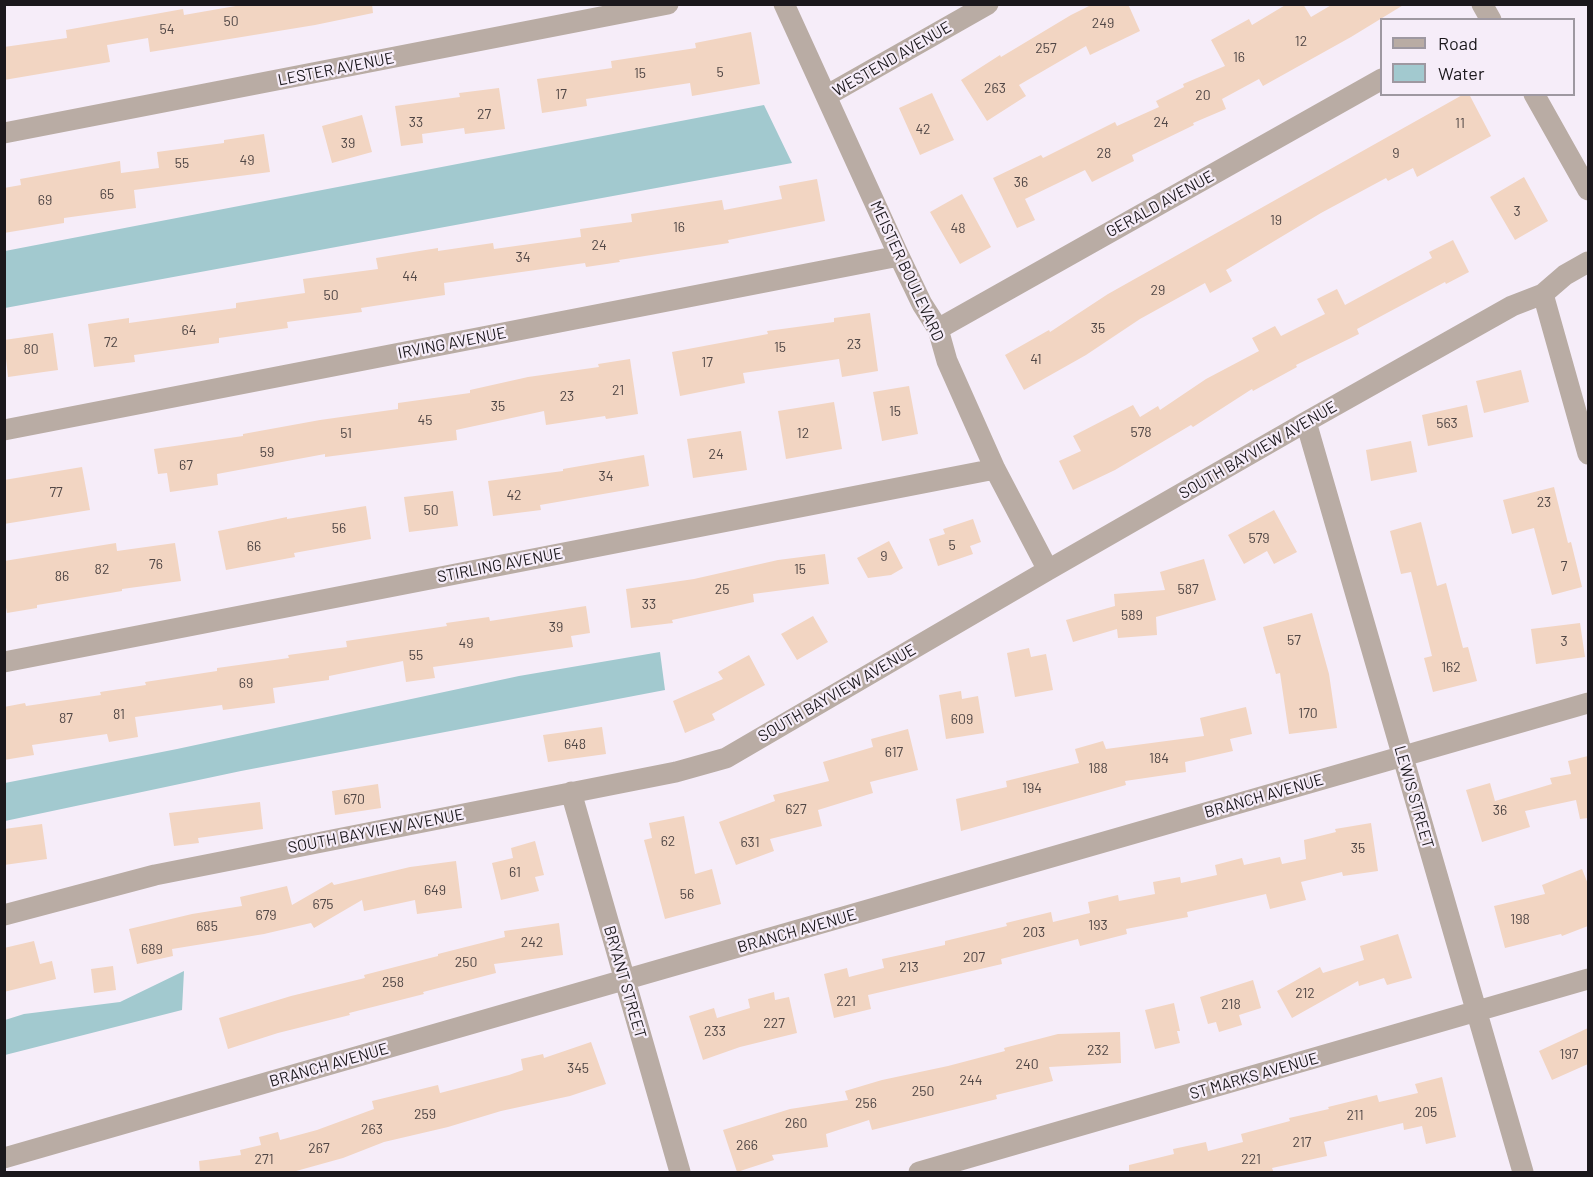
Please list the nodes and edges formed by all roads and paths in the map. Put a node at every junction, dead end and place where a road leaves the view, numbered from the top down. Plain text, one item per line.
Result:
1 (668, 4) edge
2 (784, 4) edge
3 (988, 4) edge
4 (1380, 80) edge
5 (826, 96) junction
6 (1535, 96) edge
7 (4, 133) edge
8 (1588, 190) edge
9 (899, 256) junction
10 (1588, 262) edge
11 (1543, 294) junction
12 (938, 329) junction
13 (1306, 422) junction
14 (4, 430) edge
15 (1588, 454) edge
16 (994, 468) junction
17 (1048, 570) junction
18 (4, 662) edge
19 (1588, 703) edge
20 (1402, 756) junction
21 (571, 792) junction
22 (4, 915) edge
23 (1588, 979) edge
24 (624, 981) junction
25 (1477, 1012) junction
26 (4, 1158) edge
27 (680, 1173) edge
28 (919, 1173) edge
29 (1523, 1173) edge

1 - 7 street, LESTER AVENUE
2 - 5 street, MEISTER BOULEVARD
3 - 5 street, WESTEND AVENUE
4 - 12 street, GERALD AVENUE
5 - 9 street, MEISTER BOULEVARD
6 - 8 street
9 - 12 street, MEISTER BOULEVARD
9 - 14 street, IRVING AVENUE
10 - 11 street, SOUTH BAYVIEW AVENUE
11 - 13 street, SOUTH BAYVIEW AVENUE
11 - 15 street
12 - 16 street, MEISTER BOULEVARD
13 - 17 street, SOUTH BAYVIEW AVENUE
13 - 20 street, LEWIS STREET
16 - 17 street, MEISTER BOULEVARD
16 - 18 street, STIRLING AVENUE
17 - 21 street, SOUTH BAYVIEW AVENUE
19 - 20 street, BRANCH AVENUE
20 - 24 street, BRANCH AVENUE
20 - 25 street, LEWIS STREET
21 - 22 street, SOUTH BAYVIEW AVENUE
21 - 24 street, BRYANT STREET
23 - 25 street, ST MARKS AVENUE
24 - 26 street, BRANCH AVENUE
24 - 27 street, BRYANT STREET
25 - 28 street, ST MARKS AVENUE
25 - 29 street, LEWIS STREET

